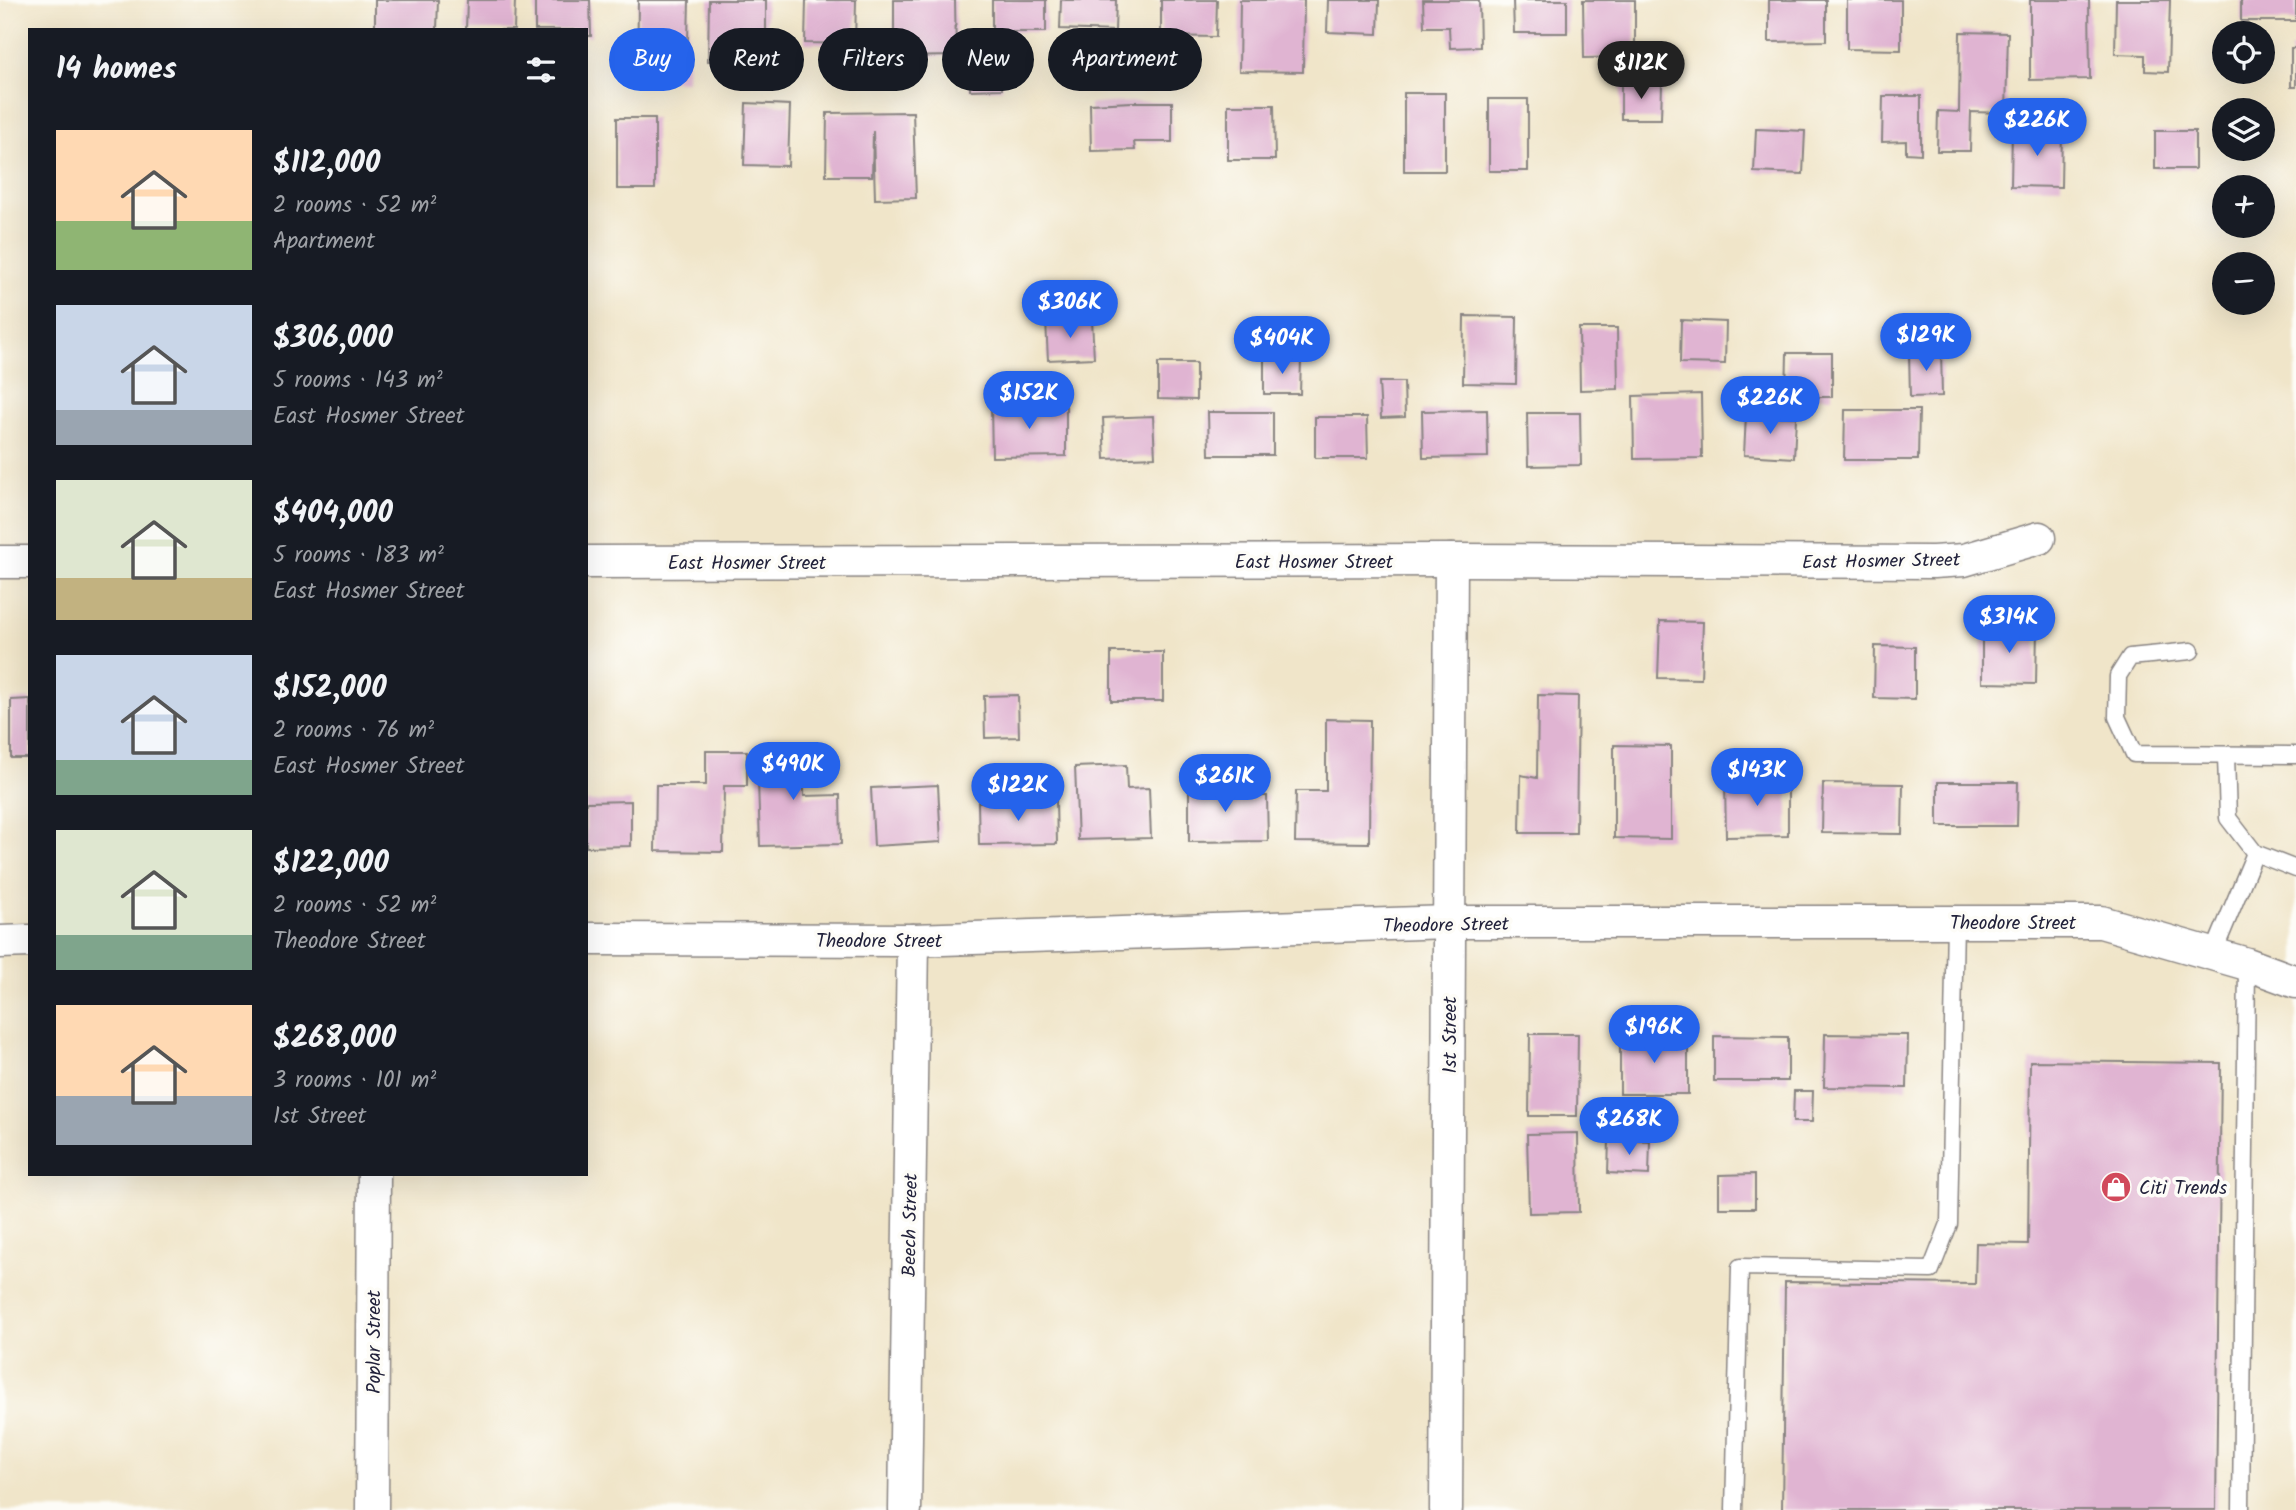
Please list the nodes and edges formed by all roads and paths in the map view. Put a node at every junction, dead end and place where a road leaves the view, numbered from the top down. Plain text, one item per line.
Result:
1 (2039, 538) dead end
2 (1451, 560) junction
3 (0, 562) edge
4 (28, 562) edge
5 (588, 562) edge
6 (2191, 651) dead end
7 (2296, 755) edge
8 (2226, 756) junction
9 (2255, 853) junction
10 (2296, 869) edge
11 (1449, 922) junction
12 (1955, 922) junction
13 (588, 939) edge
14 (913, 940) junction
15 (28, 941) edge
16 (0, 942) edge
17 (2213, 954) junction
18 (2246, 964) junction
19 (2296, 982) edge
20 (374, 1176) edge
21 (372, 1510) edge
22 (905, 1510) edge
23 (1446, 1510) edge
24 (1734, 1510) edge
25 (2241, 1510) edge

1 - 2 street, East Hosmer Street
2 - 5 street, East Hosmer Street
2 - 11 street, 1st Street
3 - 4 street
6 - 8 lane
7 - 8 lane
8 - 9 lane
9 - 10 lane
9 - 17 lane
11 - 12 street, Theodore Street
11 - 14 street, Theodore Street
11 - 23 street, 1st Street
12 - 17 street, Theodore Street
12 - 24 lane
13 - 14 street, Theodore Street
14 - 22 street, Beech Street
15 - 16 street
17 - 18 street, Theodore Street
18 - 19 street, Theodore Street
18 - 25 lane
20 - 21 street, Poplar Street

